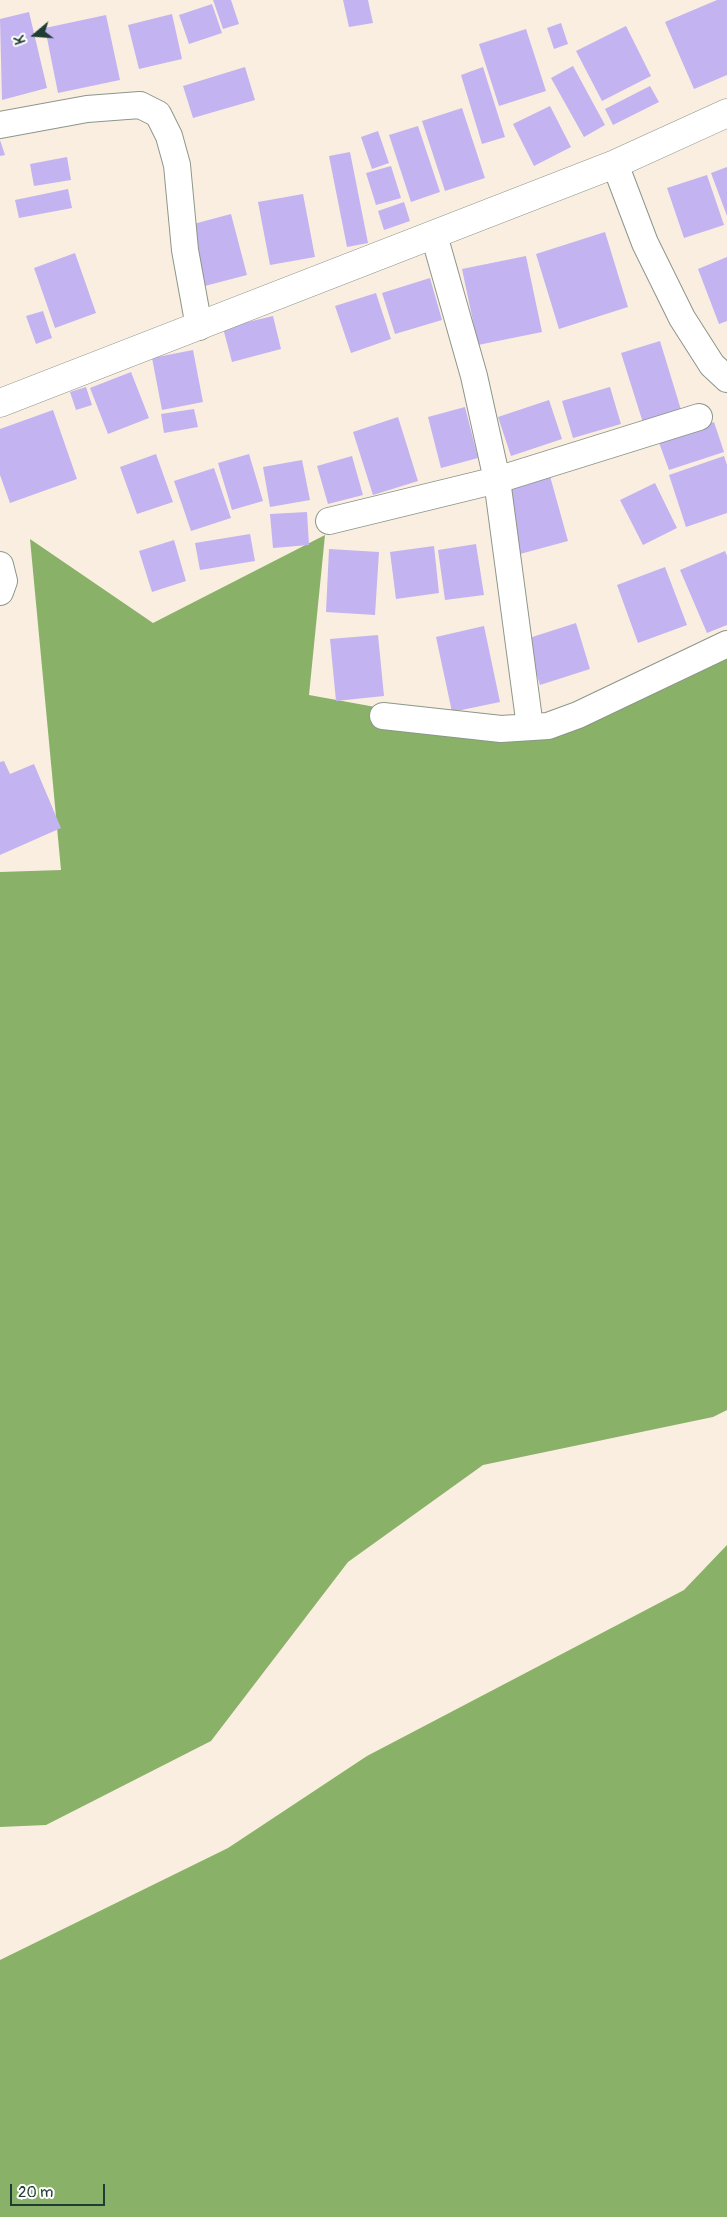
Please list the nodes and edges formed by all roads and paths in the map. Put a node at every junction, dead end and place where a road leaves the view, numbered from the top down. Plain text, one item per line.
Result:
1 (727, 113) edge
2 (0, 125) edge
3 (615, 164) junction
4 (434, 235) junction
5 (199, 326) junction
6 (727, 379) edge
7 (0, 403) edge
8 (698, 417) dead end
9 (497, 480) junction
10 (329, 521) dead end
11 (0, 565) edge
12 (0, 592) edge
13 (727, 644) edge
14 (383, 716) dead end
15 (530, 727) junction

1 - 3 street
2 - 5 street
3 - 4 street
3 - 6 street
4 - 5 street
4 - 9 street
5 - 7 street
8 - 9 street
9 - 10 street
9 - 15 street
11 - 12 street
13 - 15 street
14 - 15 street

